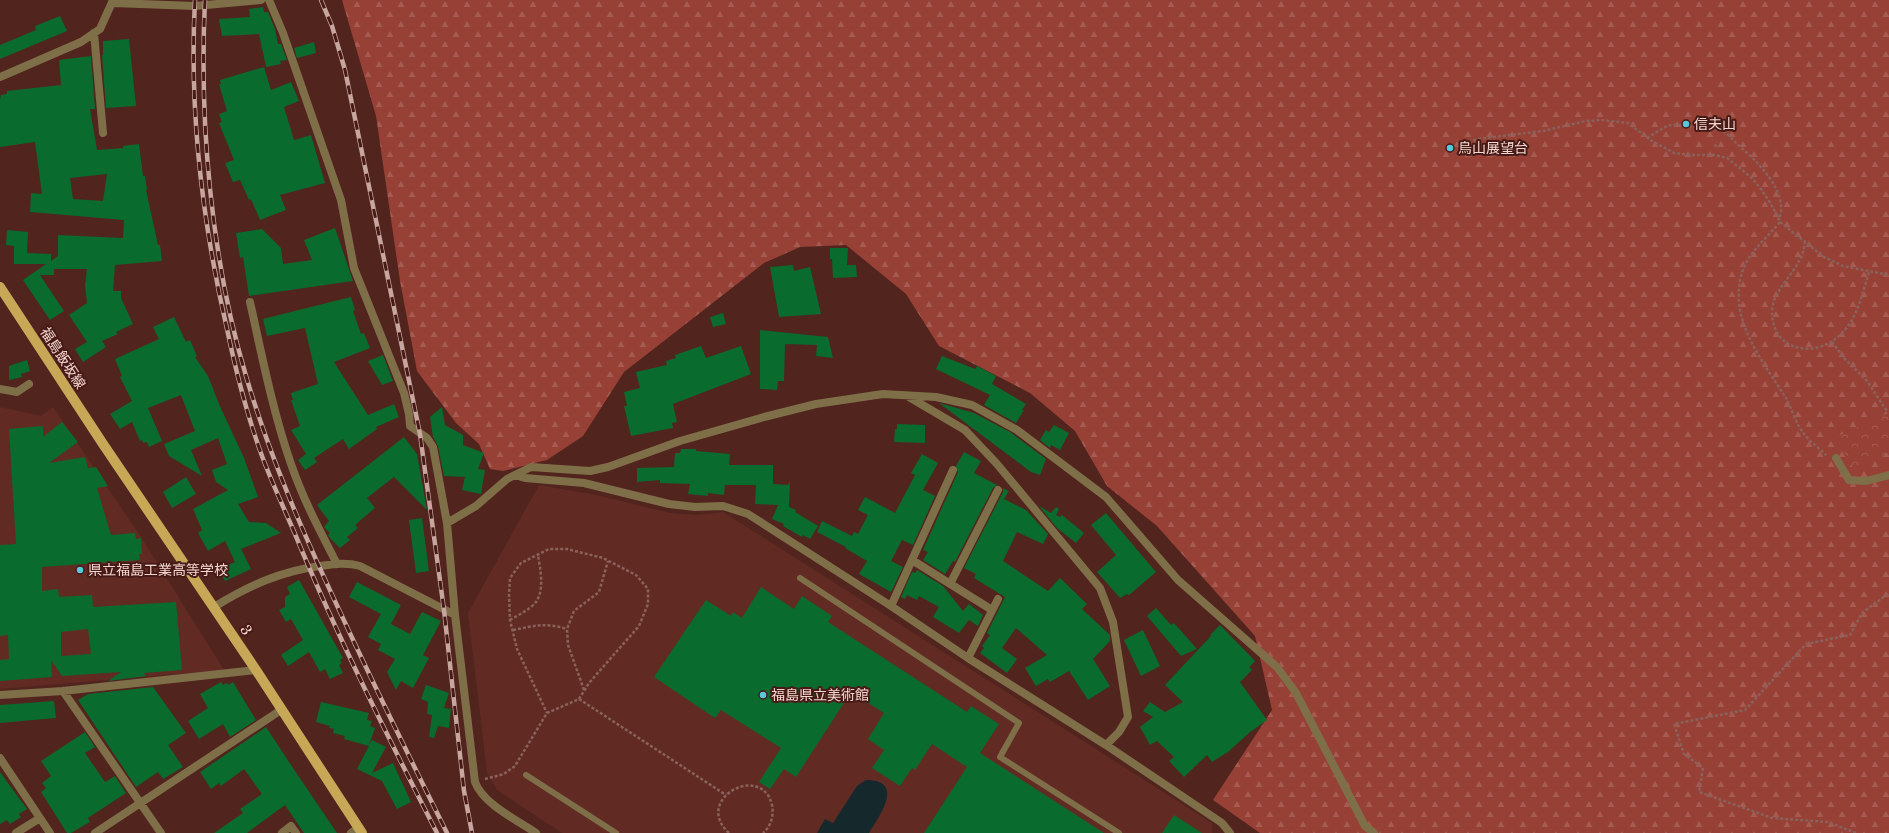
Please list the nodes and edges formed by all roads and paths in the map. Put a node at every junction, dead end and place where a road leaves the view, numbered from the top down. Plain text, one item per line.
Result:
1 (261, 0) edge
2 (269, 0) edge
3 (113, 1) edge
4 (94, 33) junction
5 (0, 77) edge
6 (1724, 126) dead end
7 (1722, 131) junction
8 (103, 133) dead end
9 (1647, 138) junction
10 (1717, 142) dead end
11 (1459, 145) dead end
12 (1715, 147) dead end
13 (1779, 221) junction
14 (1805, 241) junction
15 (1869, 272) junction
16 (1889, 275) edge
17 (0, 287) edge
18 (250, 302) dead end
19 (1832, 342) junction
20 (29, 384) dead end
21 (0, 389) edge
22 (907, 396) junction
23 (1887, 410) dead end
24 (103, 444) joint
25 (1836, 458) joint
26 (953, 470) dead end
27 (515, 475) junction
28 (1889, 475) edge
29 (998, 490) dead end
30 (447, 523) junction
31 (538, 555) junction
32 (912, 560) junction
33 (608, 561) junction
34 (337, 564) junction
35 (800, 578) dead end
36 (950, 584) junction
37 (1889, 593) edge
38 (998, 599) dead end
39 (891, 606) junction
40 (214, 607) junction
41 (992, 610) junction
42 (455, 615) junction
43 (510, 620) junction
44 (567, 629) junction
45 (513, 630) junction
46 (968, 658) junction
47 (256, 670) junction
48 (584, 690) junction
49 (63, 691) junction
50 (0, 695) edge
51 (579, 699) junction
52 (281, 710) junction
53 (547, 713) junction
54 (1106, 745) junction
55 (0, 758) edge
56 (526, 775) dead end
57 (475, 782) junction
58 (726, 795) junction
59 (140, 803) junction
60 (40, 818) junction
61 (357, 831) edge
62 (16, 833) edge
63 (50, 833) edge
64 (94, 833) edge
65 (161, 833) edge
66 (282, 833) edge
67 (296, 833) edge
68 (536, 833) edge
69 (616, 833) edge
70 (729, 833) edge
71 (764, 833) edge
72 (1119, 833) edge
73 (1230, 833) edge
74 (1374, 833) edge
75 (1856, 833) edge

1 - 3 street
2 - 30 street
3 - 4 street
4 - 5 street
4 - 8 street
6 - 7 path
7 - 9 path
7 - 13 path
9 - 11 path
9 - 13 path
10 - 12 path
13 - 14 path
13 - 25 path
14 - 15 path
14 - 19 path
15 - 16 path
15 - 19 path
17 - 24 main road, 福島飯坂線 / 3
18 - 34 street
19 - 23 path
20 - 21 street
22 - 27 street
22 - 54 street
22 - 74 street
24 - 40 main road, 3 / 3
25 - 28 street
26 - 32 street
27 - 30 street
27 - 39 street
29 - 36 street
30 - 42 street
31 - 33 path
31 - 43 path
31 - 43 path
32 - 36 street
32 - 39 street
33 - 44 path
33 - 48 path
34 - 40 street
34 - 42 street
35 - 72 lane
36 - 41 street
37 - 75 path
38 - 41 street
39 - 46 street
40 - 47 main road, 3 / 3
41 - 46 street
42 - 57 street
43 - 45 path
44 - 45 path
44 - 48 path
45 - 53 path
46 - 54 street
47 - 49 street
47 - 52 main road, 3 / 3
48 - 51 path
49 - 50 street
49 - 59 street
51 - 53 path
51 - 58 path
52 - 59 street
52 - 61 main road, 3 / 3
53 - 57 path
54 - 73 street
55 - 60 street
56 - 69 lane
57 - 68 street
58 - 70 path
58 - 71 path
59 - 64 street
59 - 65 street
60 - 62 street
60 - 63 street
66 - 67 street

